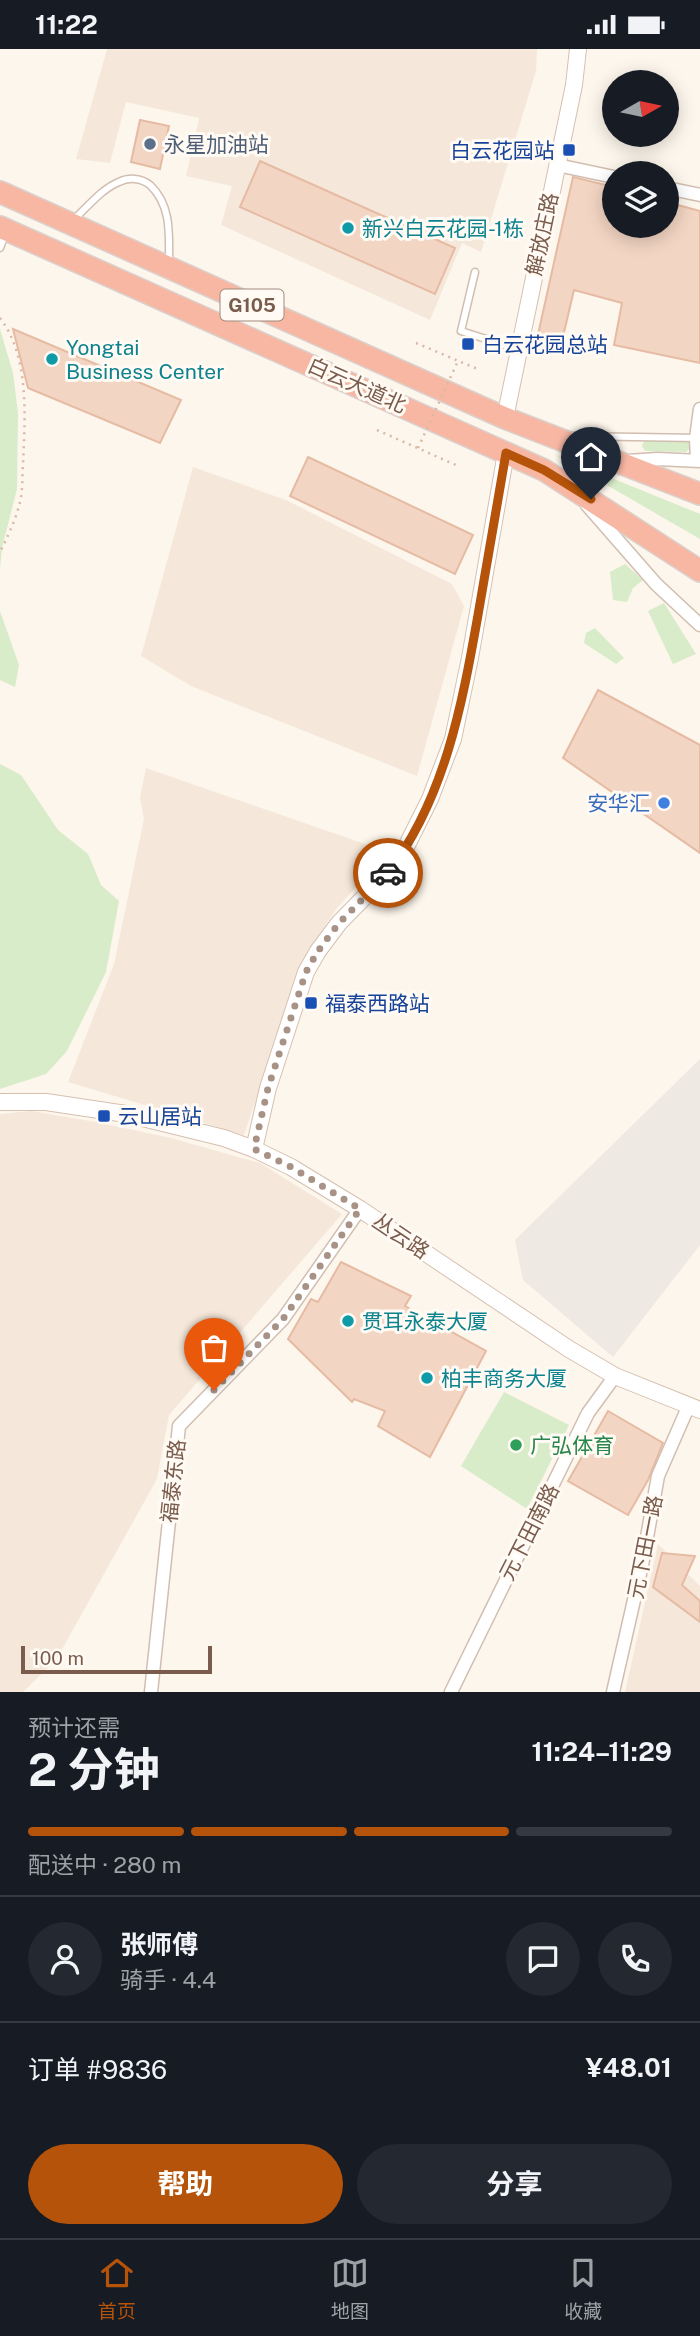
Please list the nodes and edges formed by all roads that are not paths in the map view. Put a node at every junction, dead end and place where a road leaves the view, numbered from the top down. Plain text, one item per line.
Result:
1 (578, 49) edge
2 (557, 165) junction
3 (602, 174) edge
4 (679, 191) edge
5 (0, 192) edge
6 (700, 195) edge
7 (70, 224) junction
8 (3, 235) edge
9 (169, 268) junction
10 (475, 272) dead end
11 (519, 350) junction
12 (700, 409) edge
13 (505, 418) junction
14 (550, 436) junction
15 (698, 438) edge
16 (506, 453) junction
17 (699, 461) edge
18 (614, 462) junction
19 (569, 484) junction
20 (700, 494) edge
21 (700, 571) edge
22 (700, 625) edge
23 (0, 1102) edge
24 (254, 1149) junction
25 (360, 1209) junction
26 (615, 1376) junction
27 (694, 1408) edge
28 (151, 1692) edge
29 (451, 1692) edge
30 (612, 1692) edge

1 - 2 street, 解放庄路
2 - 3 street
2 - 11 street, 解放庄路
4 - 6 street
5 - 7 highway, 白云大道北 / G105
7 - 9 highway, 白云大道北 / G105
7 - 9 lane
8 - 16 highway, 白云大道北 / G105
9 - 13 highway, 白云大道北 / G105
10 - 11 lane
11 - 13 street, 解放庄路
12 - 15 street
13 - 14 highway, 白云大道北 / G105
14 - 15 lane
14 - 18 highway, 白云大道北 / G105
15 - 17 street
16 - 19 highway, 白云大道北 / G105
16 - 24 street
17 - 18 street
18 - 20 highway, 白云大道北 / G105
19 - 21 highway, 白云大道北 / G105
19 - 22 street
23 - 24 street, 丛云路
24 - 25 street, 丛云路
25 - 26 street, 丛云路
25 - 28 street, 福泰东路
26 - 27 street, 丛云路
26 - 29 street, 元下田南路
27 - 30 street, 元下田一路

